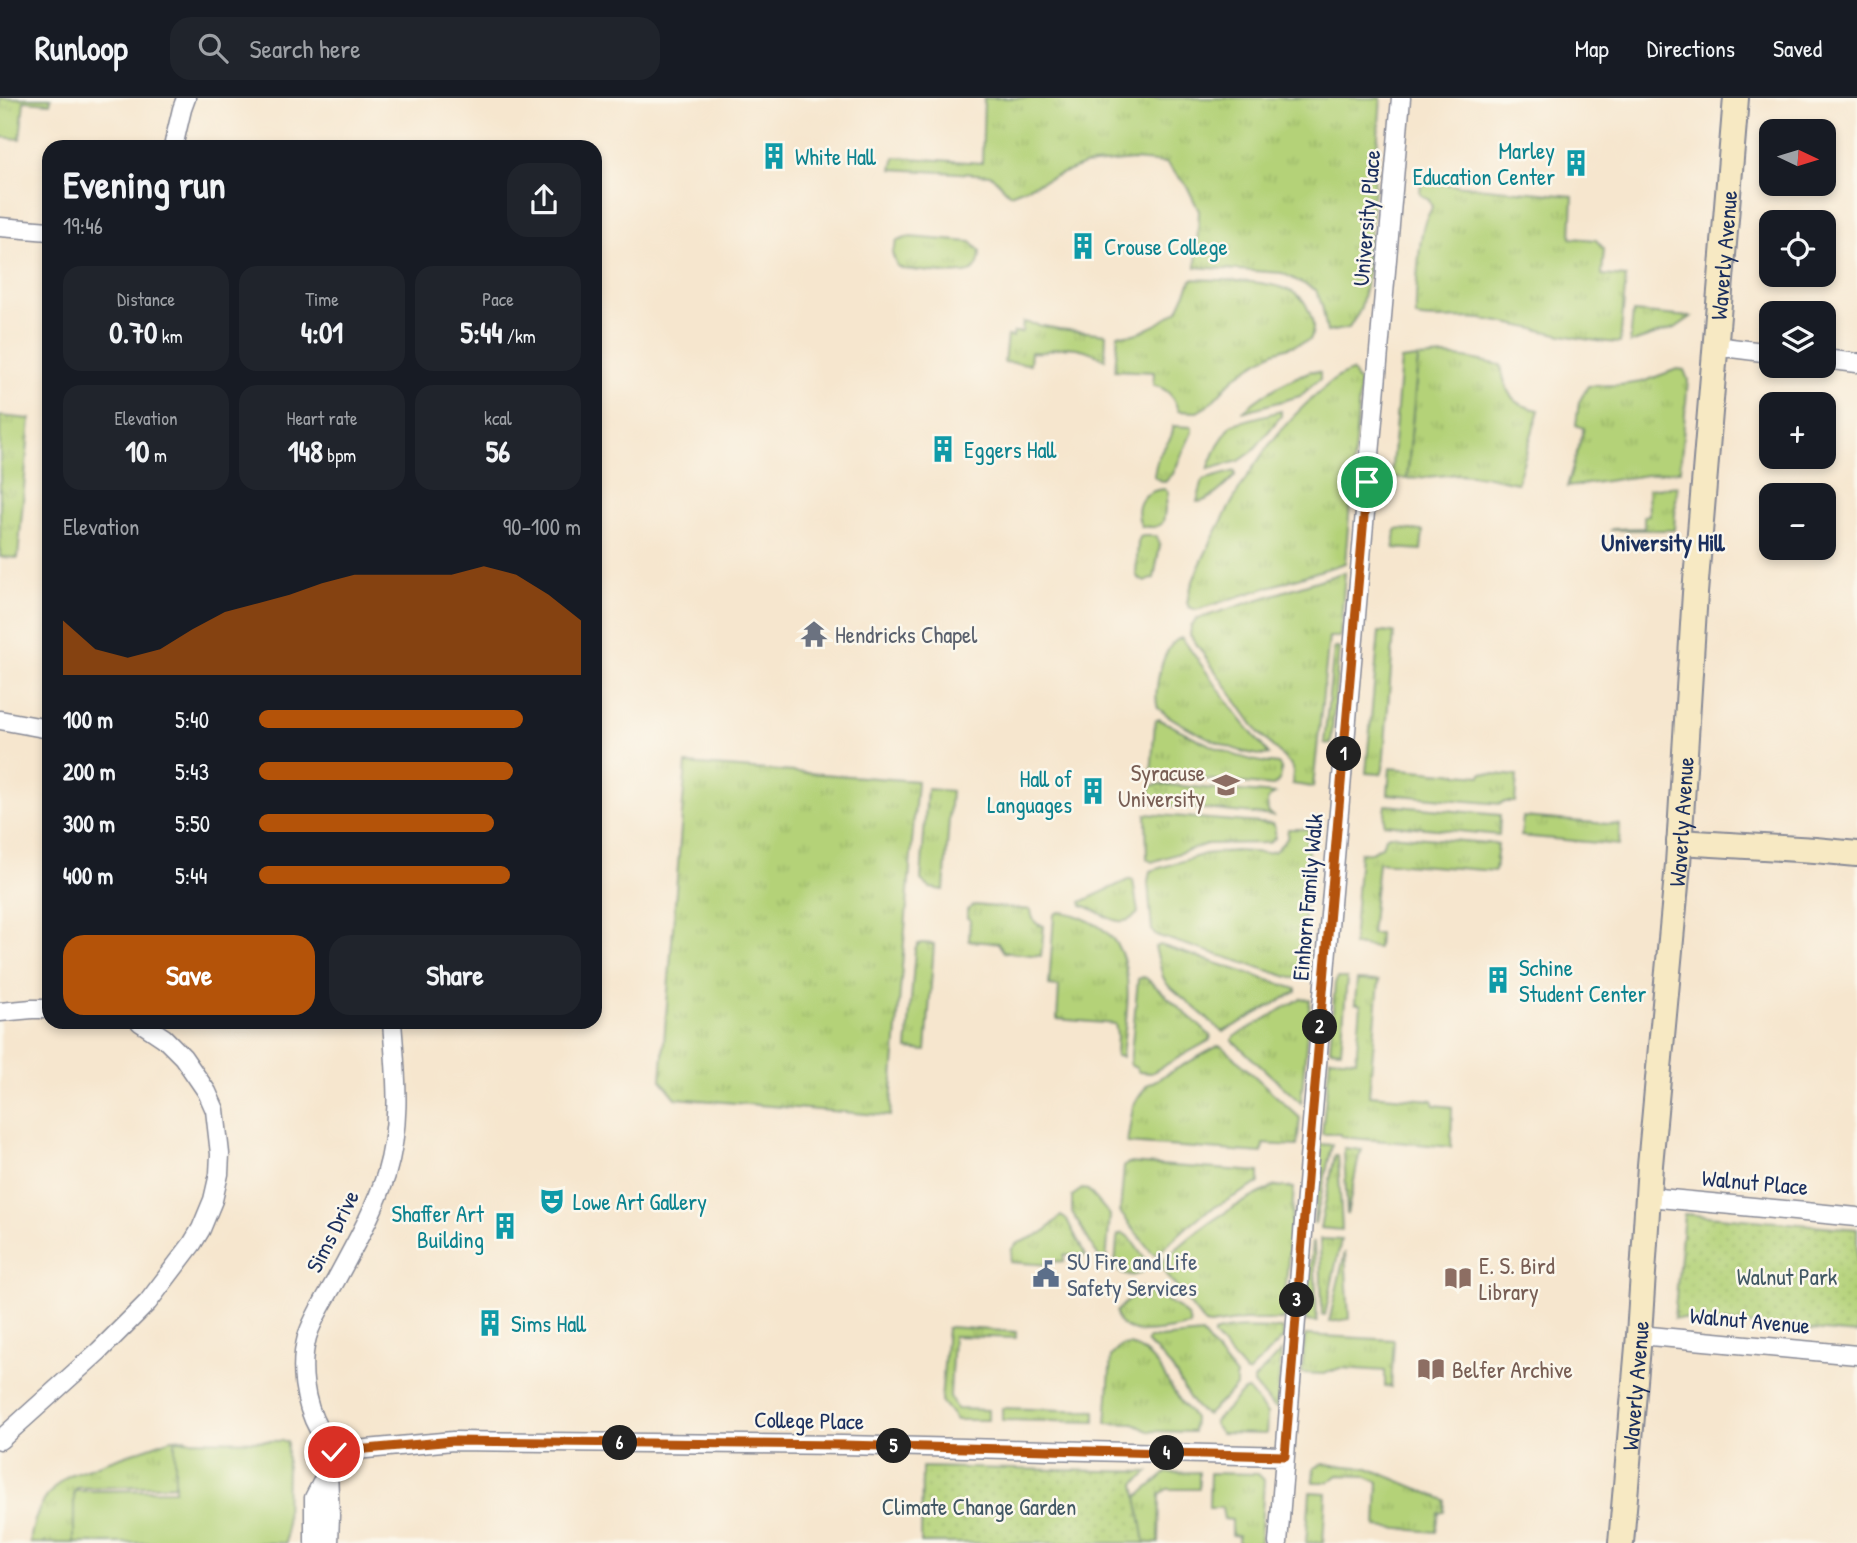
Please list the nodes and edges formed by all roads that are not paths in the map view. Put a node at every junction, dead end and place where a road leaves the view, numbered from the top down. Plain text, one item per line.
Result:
1 (186, 98) edge
2 (1401, 98) edge
3 (1736, 98) edge
4 (175, 140) edge
5 (0, 227) edge
6 (42, 230) edge
7 (1379, 343) joint
8 (1715, 346) junction
9 (1759, 352) edge
10 (1836, 360) edge
11 (1857, 363) edge
12 (0, 720) edge
13 (42, 728) edge
14 (1679, 842) junction
15 (1857, 854) edge
16 (42, 1009) edge
17 (0, 1012) edge
18 (150, 1029) edge
19 (392, 1029) edge
20 (1649, 1197) junction
21 (1857, 1217) edge
22 (1639, 1335) junction
23 (1857, 1355) edge
24 (0, 1440) edge
25 (334, 1452) junction
26 (1285, 1456) junction
27 (328, 1471) junction
28 (314, 1543) edge
29 (328, 1543) edge
30 (1280, 1543) edge
31 (1621, 1543) edge

1 - 4 street
2 - 7 street, University Place
3 - 8 street, Waverly Avenue
5 - 6 street
7 - 26 street, Einhorn Family Walk
8 - 9 street
8 - 14 street, Waverly Avenue
10 - 11 street
12 - 13 street
14 - 15 street
14 - 20 street, Waverly Avenue
16 - 17 street
18 - 24 street
19 - 25 street, Sims Drive
20 - 21 street, Walnut Place
20 - 22 street, Waverly Avenue
22 - 23 street, Walnut Avenue
22 - 31 street, Waverly Avenue
25 - 26 street, College Place
25 - 27 street
26 - 30 street
27 - 28 street
27 - 29 street

